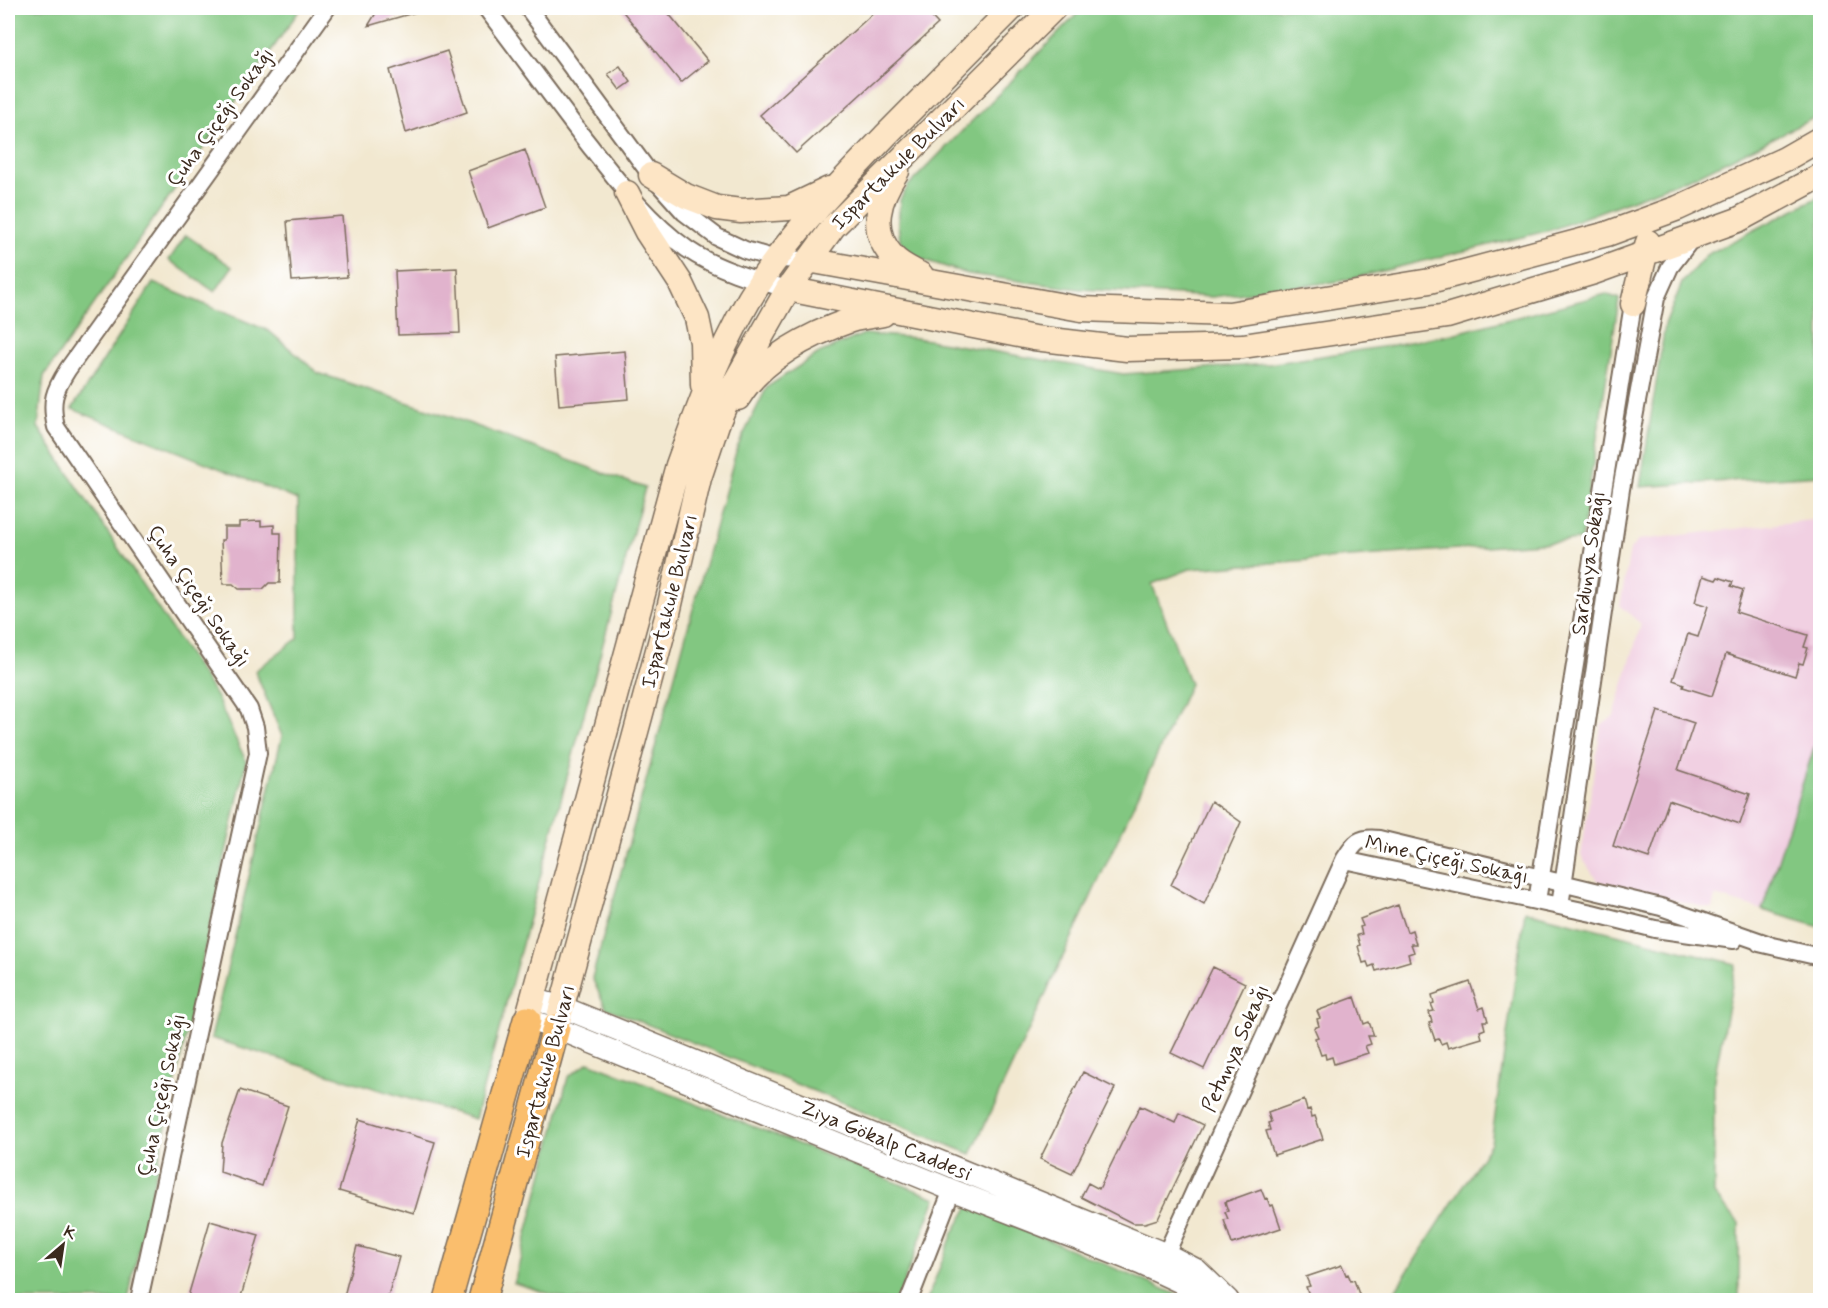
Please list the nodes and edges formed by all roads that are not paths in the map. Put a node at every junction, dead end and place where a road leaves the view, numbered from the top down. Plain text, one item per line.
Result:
1 (327, 8) edge
2 (486, 8) edge
3 (528, 8) edge
4 (1012, 8) edge
5 (1054, 8) edge
6 (1821, 139) edge
7 (913, 150) junction
8 (651, 175) junction
9 (1821, 176) edge
10 (837, 186) junction
11 (627, 193) junction
12 (1678, 208) junction
13 (1693, 237) junction
14 (1646, 253) junction
15 (776, 260) junction
16 (808, 260) junction
17 (1594, 272) junction
18 (761, 281) junction
19 (936, 283) junction
20 (788, 289) junction
21 (1633, 304) junction
22 (899, 311) junction
23 (703, 393) junction
24 (706, 454) junction
25 (1616, 521) junction
26 (1597, 523) junction
27 (1344, 860) junction
28 (1541, 878) junction
29 (1563, 884) junction
30 (1537, 901) junction
31 (1560, 906) junction
32 (1770, 945) junction
33 (1821, 957) edge
34 (529, 1010) junction
35 (559, 1017) junction
36 (959, 1170) junction
37 (952, 1190) junction
38 (1162, 1263) junction
39 (139, 1300) edge
40 (448, 1300) edge
41 (482, 1300) edge
42 (909, 1300) edge
43 (1203, 1300) edge
44 (1228, 1300) edge

1 - 39 street, Çuha Çiçeği Sokağı
2 - 11 street
3 - 8 street
4 - 10 main road, Ispartakule Bulvarı
5 - 7 main road, Ispartakule Bulvarı
6 - 12 main road
7 - 16 main road, Ispartakule Bulvarı
7 - 19 main road
8 - 10 main road
8 - 15 street
9 - 13 main road
10 - 15 main road, Ispartakule Bulvarı
11 - 18 street
11 - 23 main road
12 - 14 main road
12 - 19 main road
13 - 14 main road
13 - 25 street, Sardunya Sokağı
14 - 17 main road
14 - 21 main road
15 - 16 street
15 - 18 main road, Ispartakule Bulvarı
16 - 19 main road
16 - 20 main road, Ispartakule Bulvarı
17 - 21 main road
17 - 22 main road
18 - 20 street
18 - 23 main road, Ispartakule Bulvarı
20 - 22 main road
20 - 24 main road, Ispartakule Bulvarı
21 - 26 street, Sardunya Sokağı
22 - 24 main road
23 - 34 main road, Ispartakule Bulvarı
24 - 35 main road, Ispartakule Bulvarı
25 - 26 street
25 - 29 street, Sardunya Sokağı
26 - 28 street, Sardunya Sokağı
27 - 28 street, Mine Çiçeği Sokağı
27 - 30 street, Mine Çiçeği Sokağı
27 - 38 street, Petunya Sokağı
28 - 29 street, Mine Çiçeği Sokağı
28 - 30 street, Sardunya Sokağı
29 - 31 street, Sardunya Sokağı
29 - 32 street, Mine Çiçeği Sokağı
30 - 31 street, Mine Çiçeği Sokağı
31 - 32 street, Mine Çiçeği Sokağı
32 - 33 street, Mine Çiçeği Sokağı
34 - 35 street
34 - 40 main road, Ispartakule Bulvarı
35 - 36 street, Ziya Gökalp Caddesi
35 - 37 street
35 - 41 main road, Ispartakule Bulvarı
36 - 37 street
36 - 38 street, Ziya Gökalp Caddesi
37 - 38 street
37 - 42 street
38 - 43 street
38 - 44 street, Ziya Gökalp Caddesi

